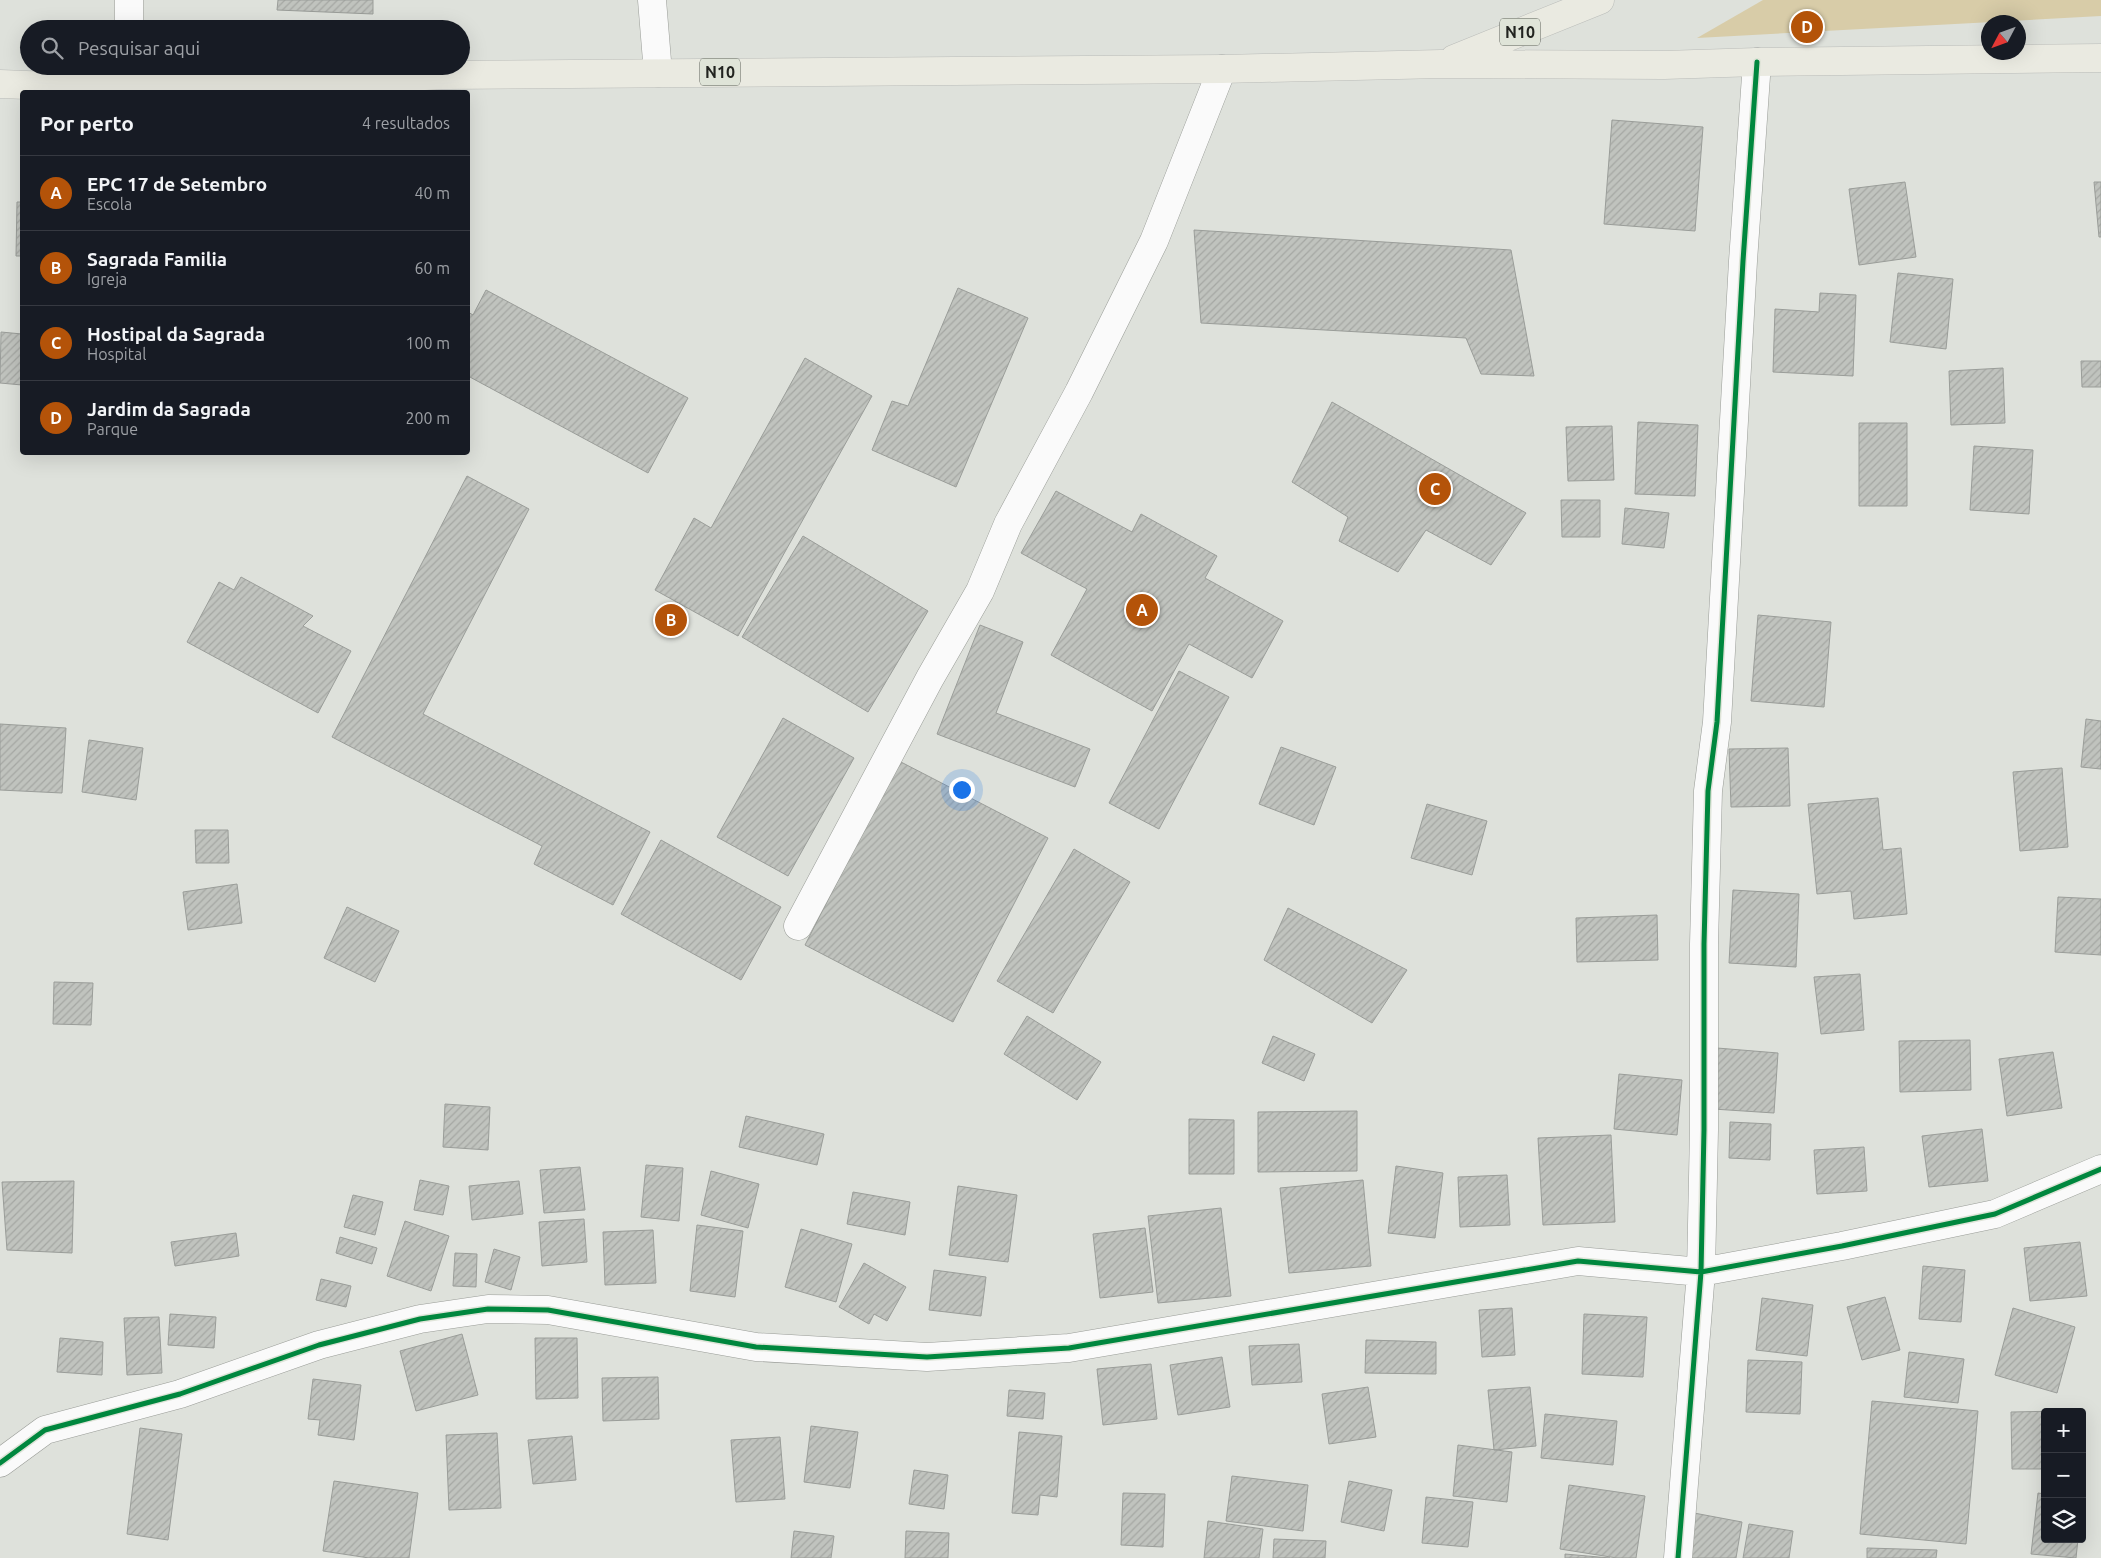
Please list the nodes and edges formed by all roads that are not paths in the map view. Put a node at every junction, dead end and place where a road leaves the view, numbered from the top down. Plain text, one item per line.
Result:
1 (128, 0) edge
2 (652, 0) edge
3 (1600, 0) edge
4 (129, 20) edge
5 (2101, 58) edge
6 (1757, 62) junction
7 (1441, 64) junction
8 (1222, 69) junction
9 (658, 73) junction
10 (447, 75) edge
11 (470, 75) edge
12 (129, 78) edge
13 (0, 84) edge
14 (798, 926) dead end
15 (2101, 1169) edge
16 (1701, 1272) junction
17 (0, 1463) edge
18 (1678, 1558) edge

1 - 4 street
2 - 9 street
3 - 7 main road, N10
5 - 6 main road, N10
6 - 7 main road, N10
6 - 16 street
7 - 8 main road, N10
8 - 9 main road, N10
8 - 14 street
9 - 11 main road, N10
10 - 12 main road, N10
12 - 13 main road, N10
15 - 16 street
16 - 17 street
16 - 18 street

